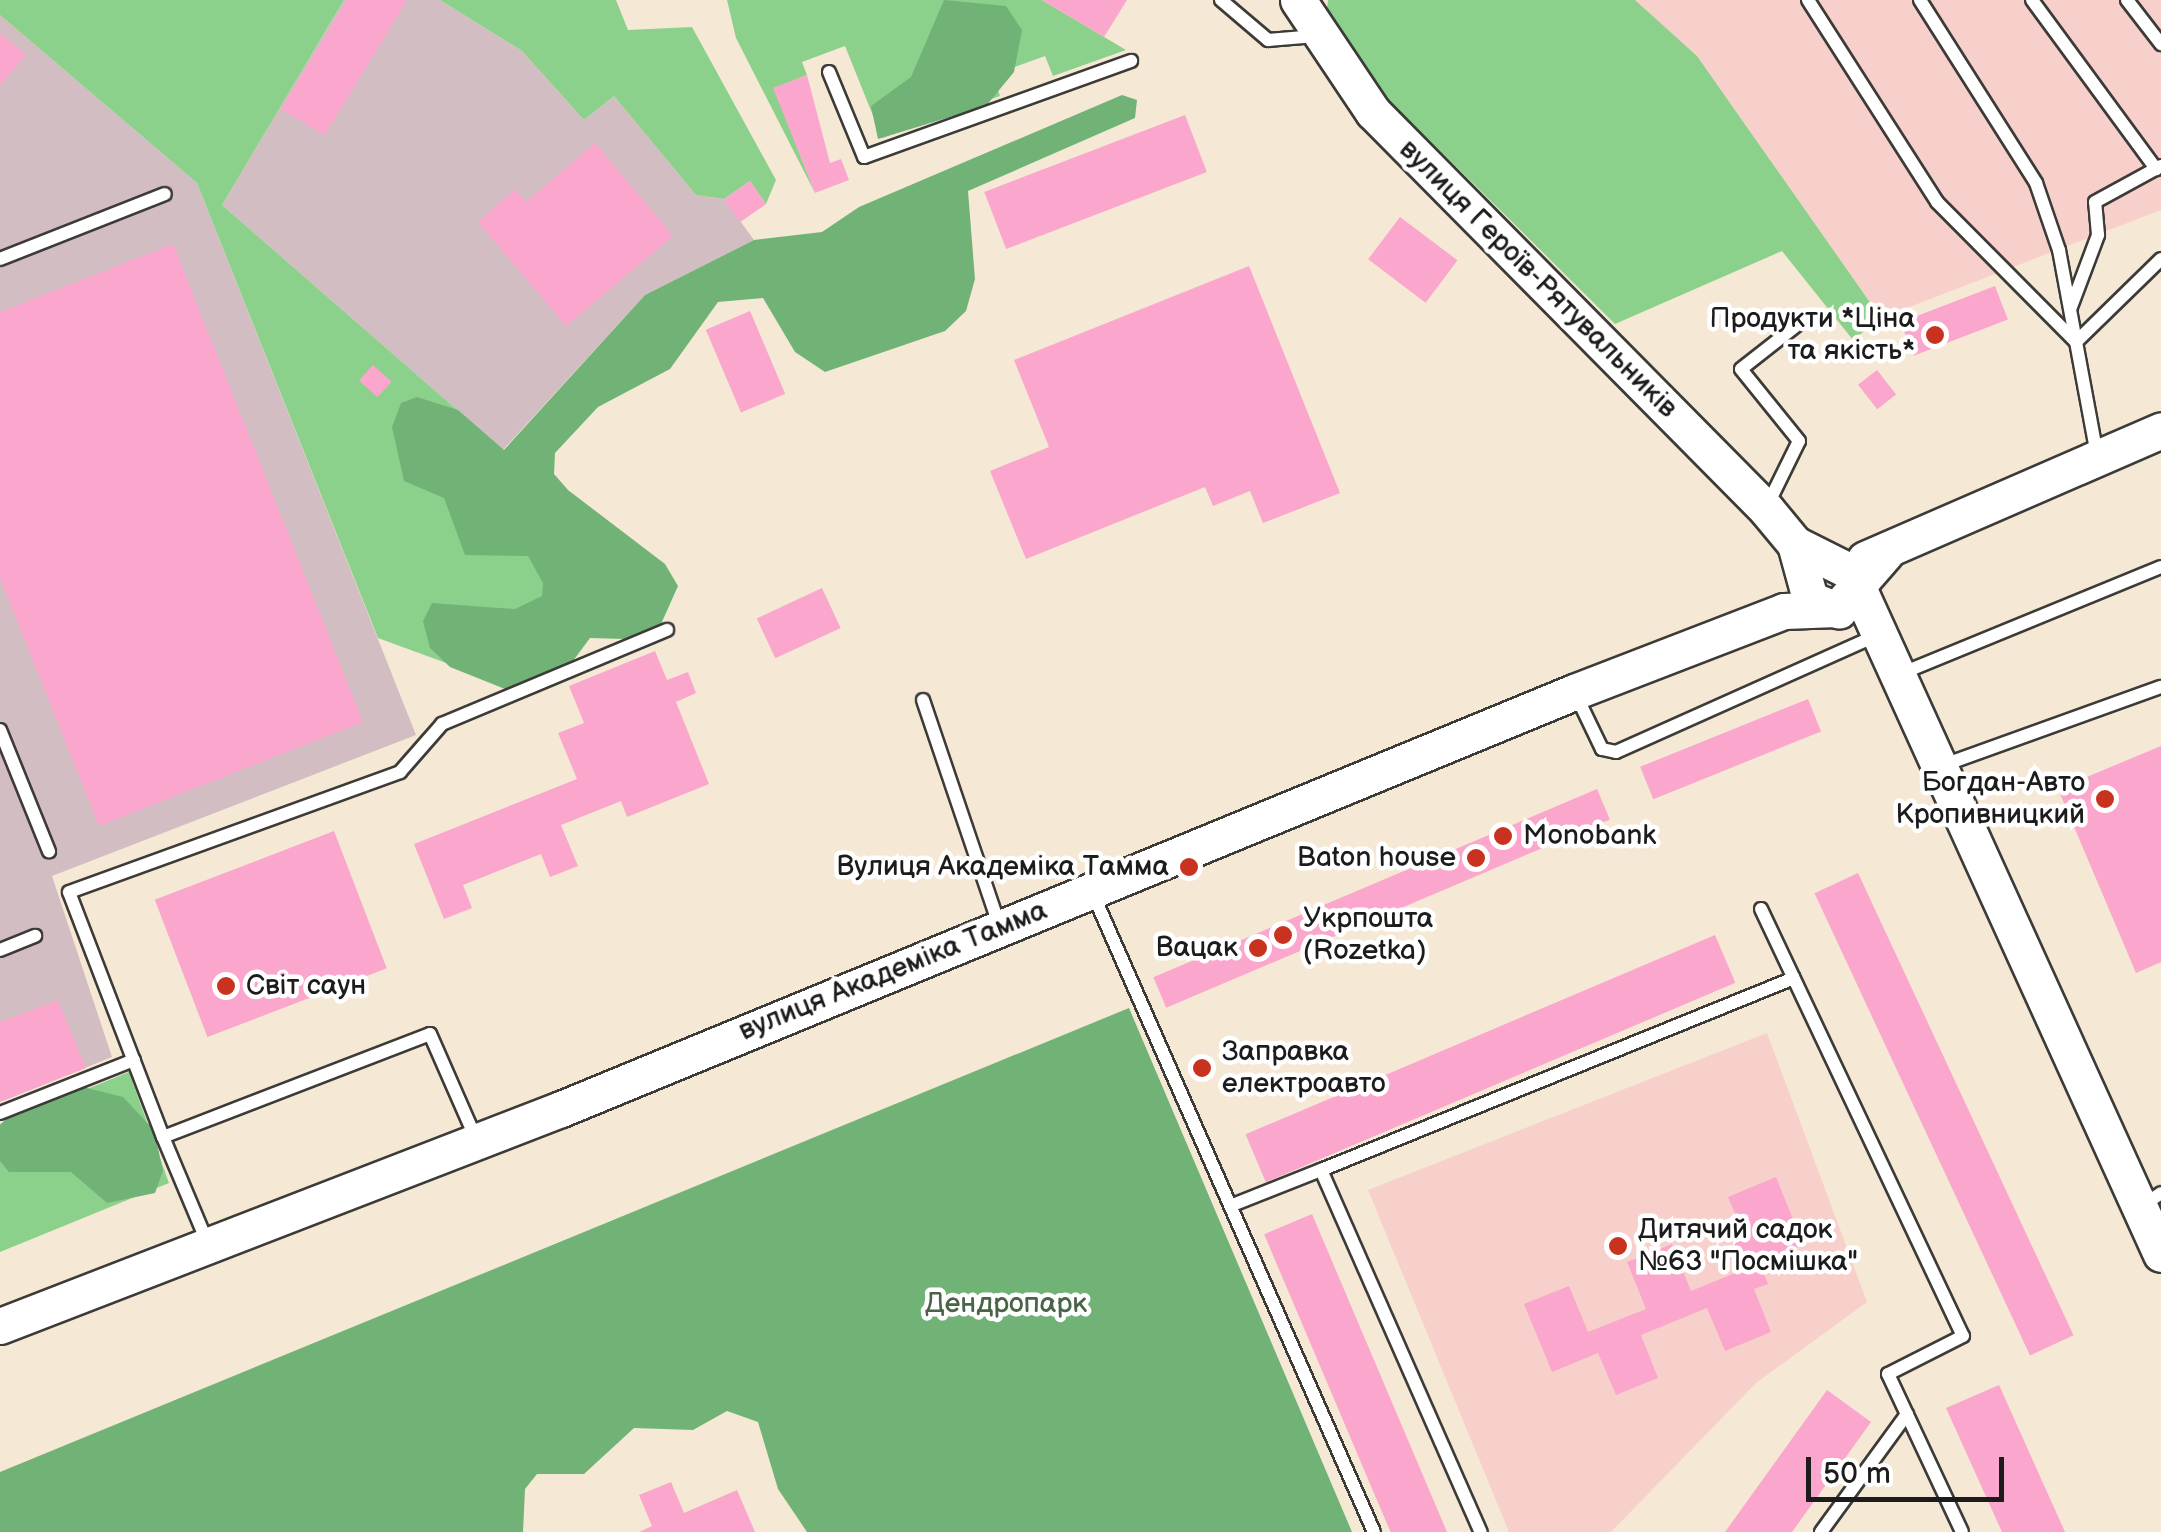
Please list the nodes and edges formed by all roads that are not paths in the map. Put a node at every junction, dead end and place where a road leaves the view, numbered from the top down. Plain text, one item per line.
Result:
1 (1221, 0) edge
2 (1808, 0) edge
3 (1920, 0) edge
4 (2032, 0) edge
5 (2126, 0) edge
6 (1307, 11) edge
7 (2161, 44) edge
8 (1131, 60) dead end
9 (830, 72) dead end
10 (2158, 167) edge
11 (165, 194) dead end
12 (0, 258) edge
13 (2161, 259) edge
14 (2070, 310) junction
15 (1800, 322) dead end
16 (2076, 342) junction
17 (2161, 430) edge
18 (2097, 456) junction
19 (1766, 509) junction
20 (2161, 567) edge
21 (1848, 597) junction
22 (1784, 611) junction
23 (667, 630) dead end
24 (1894, 676) junction
25 (2161, 688) edge
26 (1574, 692) junction
27 (923, 700) dead end
28 (0, 730) edge
29 (1938, 767) junction
30 (50, 850) dead end
31 (1092, 890) junction
32 (1761, 909) dead end
33 (999, 926) junction
34 (34, 936) dead end
35 (0, 950) edge
36 (1794, 978) junction
37 (134, 1060) junction
38 (0, 1113) edge
39 (163, 1137) junction
40 (476, 1139) junction
41 (1321, 1170) junction
42 (2150, 1200) edge
43 (1235, 1204) junction
44 (209, 1246) junction
45 (2161, 1254) edge
46 (0, 1326) edge
47 (1907, 1414) junction
48 (1374, 1532) edge
49 (1481, 1532) edge
50 (1821, 1532) edge
51 (1962, 1532) edge

1 - 6 lane
2 - 16 lane
3 - 14 lane
4 - 10 lane
5 - 7 lane
6 - 19 main road, вулиця Героїв-Рятувальників
8 - 9 lane
10 - 14 lane
11 - 12 lane
13 - 16 lane
14 - 16 lane
15 - 19 lane
16 - 18 lane
17 - 18 main road
18 - 21 main road
19 - 21 main road, вулиця Героїв-Рятувальників
20 - 24 lane
21 - 22 main road
21 - 22 main road, вулиця Академіка Тамма
21 - 24 main road, вулиця Героїв-Рятувальників
21 - 26 lane
22 - 26 main road, вулиця Академіка Тамма
23 - 37 lane
24 - 29 main road, вулиця Героїв-Рятувальників
25 - 29 lane
26 - 31 main road, вулиця Академіка Тамма
27 - 33 lane
28 - 30 lane
29 - 42 main road, вулиця Героїв-Рятувальників
31 - 33 main road, вулиця Академіка Тамма
31 - 43 lane
32 - 36 lane
33 - 40 main road, вулиця Академіка Тамма
34 - 35 lane
36 - 41 lane
36 - 47 lane
37 - 38 lane
37 - 39 lane
39 - 40 lane
39 - 44 lane
40 - 44 main road, вулиця Академіка Тамма
41 - 43 lane
41 - 49 lane
42 - 45 main road, вулиця Героїв-Рятувальників
43 - 48 lane
44 - 46 main road, вулиця Академіка Тамма
47 - 50 lane
47 - 51 lane

